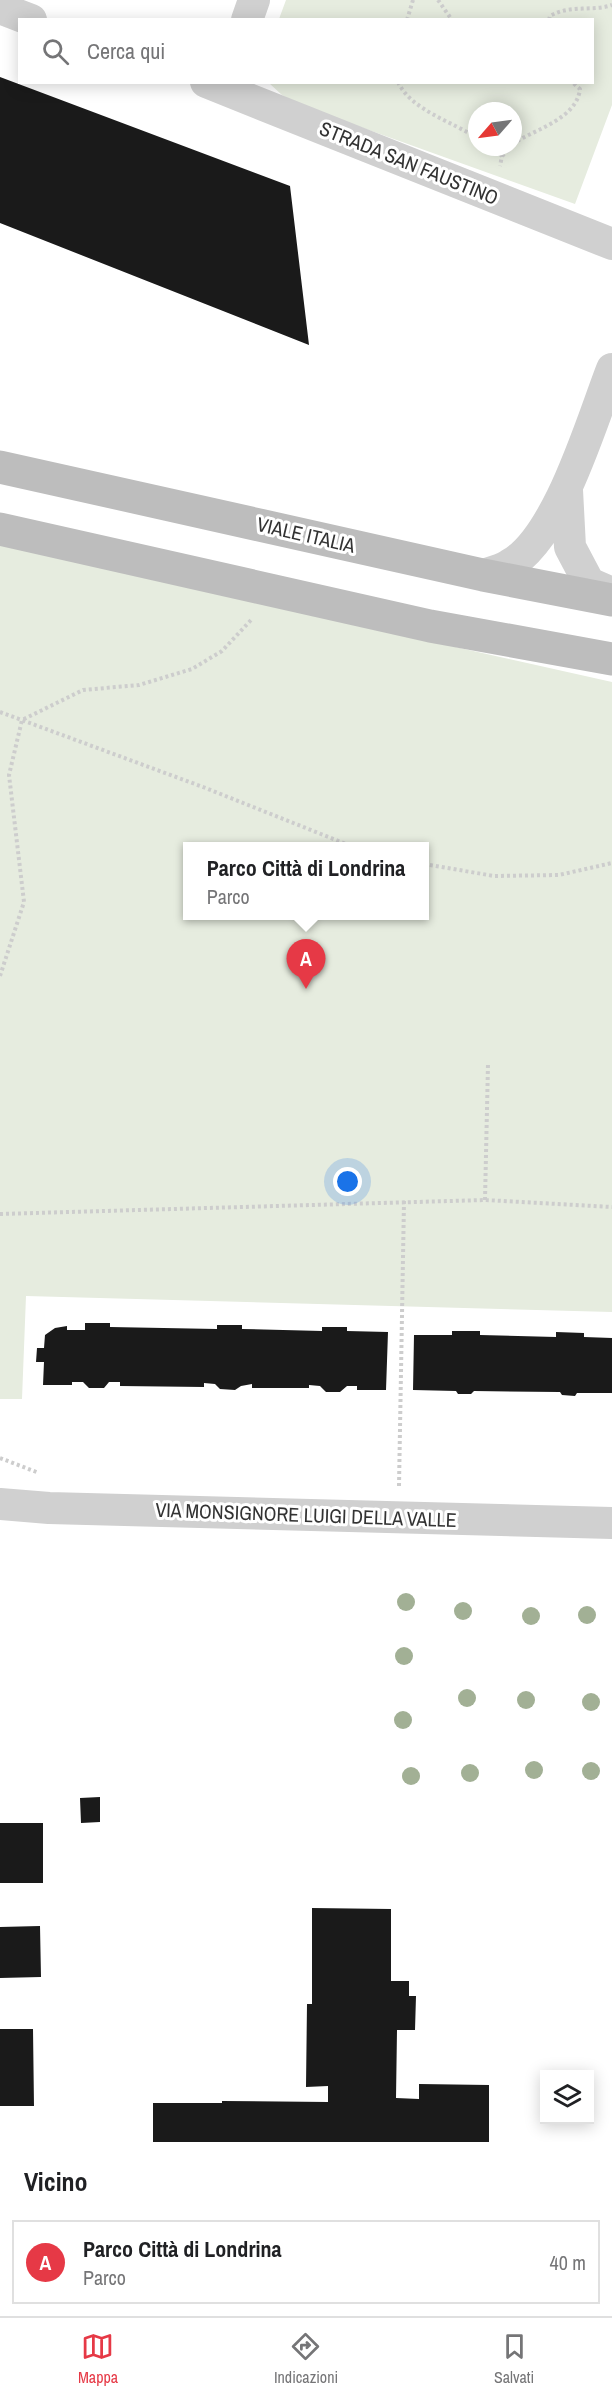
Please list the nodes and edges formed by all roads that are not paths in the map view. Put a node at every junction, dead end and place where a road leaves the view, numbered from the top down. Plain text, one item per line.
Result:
1 (254, 0) edge
2 (0, 8) edge
3 (26, 18) edge
4 (248, 18) edge
5 (216, 84) edge
6 (612, 244) edge
7 (612, 369) edge
8 (0, 467) edge
9 (567, 490) junction
10 (0, 529) edge
11 (483, 575) junction
12 (612, 594) edge
13 (612, 600) edge
14 (612, 659) edge
15 (0, 1504) edge
16 (612, 1523) edge

1 - 4 street
2 - 3 street
5 - 6 street, STRADA SAN FAUSTINO
7 - 9 street
8 - 11 main road, VIALE ITALIA
9 - 11 street
9 - 12 street
10 - 14 main road
11 - 13 main road, VIALE ITALIA
15 - 16 street, VIA MONSIGNORE LUIGI DELLA VALLE

